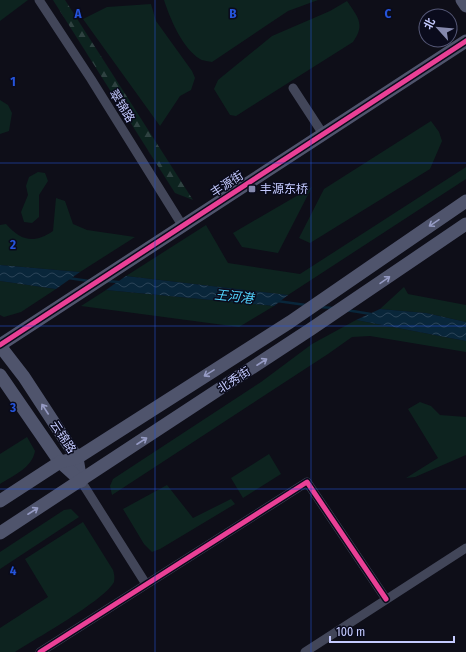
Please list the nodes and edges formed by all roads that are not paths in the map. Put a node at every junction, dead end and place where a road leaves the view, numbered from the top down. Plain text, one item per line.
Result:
1 (40, 0) edge
2 (462, 0) edge
3 (466, 6) edge
4 (466, 40) edge
5 (292, 88) dead end
6 (323, 134) junction
7 (466, 201) edge
8 (466, 224) edge
9 (182, 225) junction
10 (0, 346) edge
11 (0, 375) edge
12 (77, 458) junction
13 (60, 462) junction
14 (81, 481) junction
15 (0, 501) edge
16 (0, 532) edge
17 (466, 548) edge
18 (146, 584) junction
19 (386, 599) junction
20 (40, 652) edge
21 (305, 652) edge

1 - 9 street, 翠锦路
2 - 3 main road
4 - 6 main road, 丰源街
5 - 6 street
6 - 9 main road, 丰源街
7 -> 12 main road, 北秀街
14 -> 8 main road, 北秀街
9 - 10 main road, 丰源街
12 -> 10 main road, 云锦路
11 - 13 main road, 云锦路
12 - 13 main road, 北秀街
12 - 14 main road, 云锦路
13 - 14 main road, 云锦路
13 - 15 main road, 北秀街
16 -> 14 main road, 北秀街
14 - 18 street
17 - 19 street
18 - 19 street
18 - 20 street
19 - 21 street

